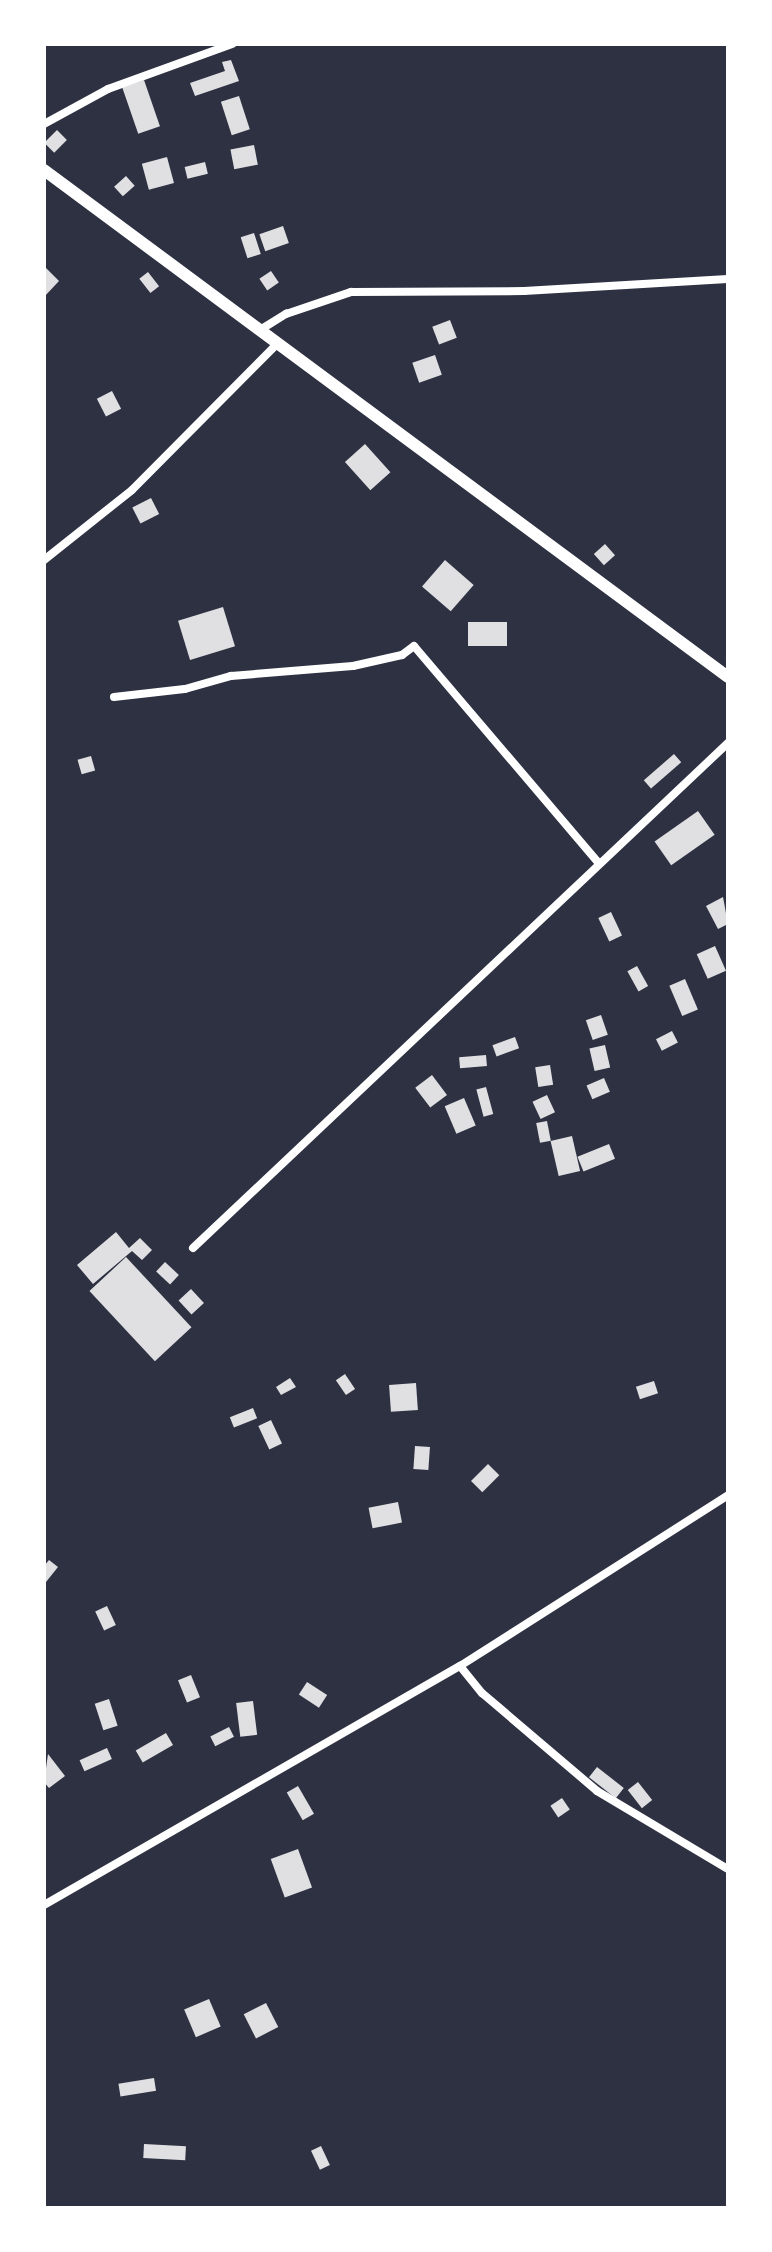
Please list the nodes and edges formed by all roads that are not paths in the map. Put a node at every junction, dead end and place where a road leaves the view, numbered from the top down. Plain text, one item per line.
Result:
1 (232, 44) edge
2 (44, 124) edge
3 (44, 170) edge
4 (728, 279) edge
5 (260, 330) junction
6 (278, 343) junction
7 (44, 560) edge
8 (725, 671) edge
9 (114, 697) dead end
10 (728, 743) edge
11 (599, 863) junction
12 (193, 1248) dead end
13 (728, 1495) edge
14 (460, 1666) junction
15 (728, 1869) edge
16 (44, 1905) edge

1 - 2 street
3 - 5 street
4 - 5 street
5 - 6 street
6 - 7 street
6 - 8 street
9 - 11 street
10 - 11 street
11 - 12 street
13 - 14 street
14 - 15 street
14 - 16 street

